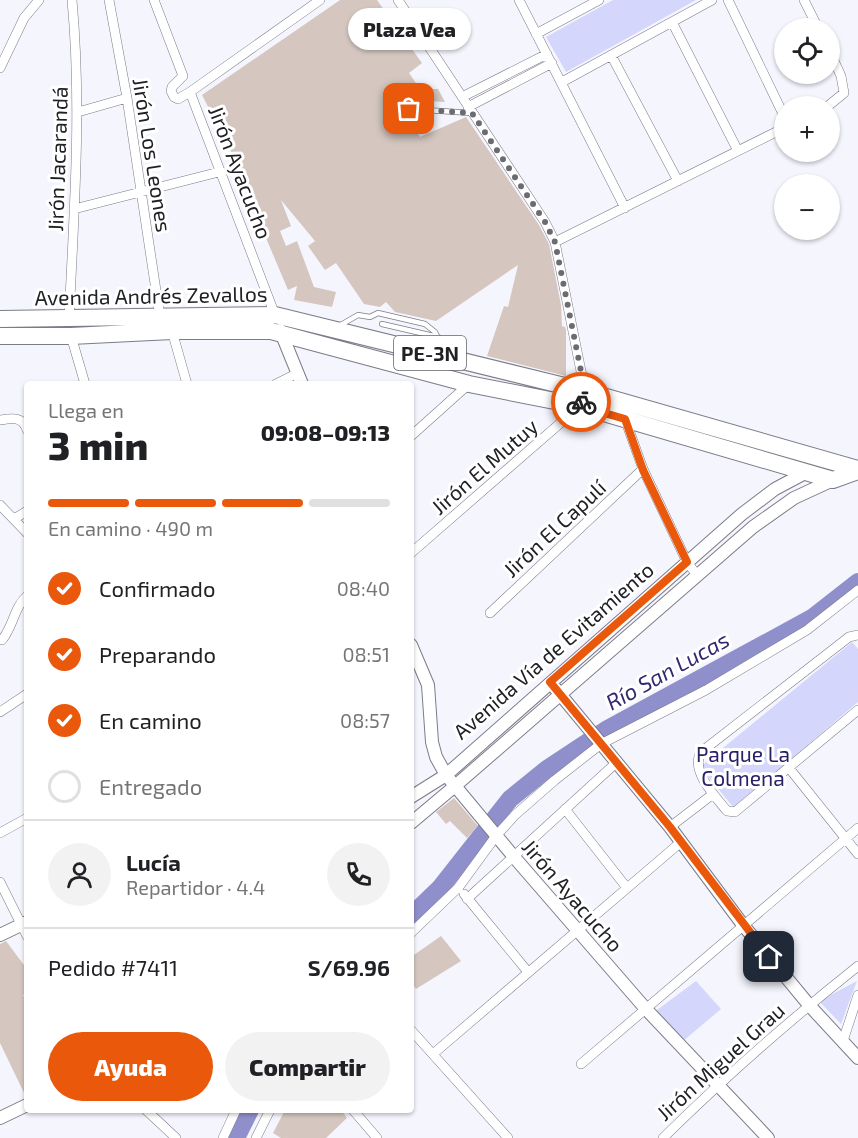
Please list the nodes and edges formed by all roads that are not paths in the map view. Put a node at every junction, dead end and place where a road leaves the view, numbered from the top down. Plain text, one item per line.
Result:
1 (39, 0) edge
2 (72, 0) edge
3 (109, 0) edge
4 (154, 0) edge
5 (320, 0) edge
6 (398, 0) edge
7 (519, 0) edge
8 (712, 0) edge
9 (728, 0) edge
10 (804, 0) edge
11 (592, 2) edge
12 (813, 18) edge
13 (672, 22) junction
14 (536, 34) junction
15 (547, 54) junction
16 (610, 55) junction
17 (552, 63) junction
18 (0, 68) edge
19 (840, 74) edge
20 (562, 82) junction
21 (190, 92) junction
22 (774, 96) edge
23 (840, 96) edge
24 (462, 97) junction
25 (127, 98) junction
26 (409, 109) dead end
27 (470, 110) junction
28 (78, 112) junction
29 (774, 133) edge
30 (738, 151) junction
31 (219, 172) junction
32 (678, 181) junction
33 (141, 191) junction
34 (625, 208) junction
35 (74, 209) junction
36 (555, 242) junction
37 (275, 315) junction
38 (160, 317) junction
39 (0, 319) edge
40 (69, 319) junction
41 (382, 324) dead end
42 (333, 329) junction
43 (172, 331) junction
44 (282, 334) junction
45 (0, 336) edge
46 (71, 336) junction
47 (438, 337) junction
48 (448, 357) junction
49 (300, 379) edge
50 (84, 381) edge
51 (186, 381) edge
52 (469, 384) junction
53 (582, 399) junction
54 (625, 419) junction
55 (0, 420) edge
56 (24, 423) edge
57 (414, 432) edge
58 (858, 454) edge
59 (830, 462) junction
60 (643, 470) junction
61 (858, 470) edge
62 (806, 473) junction
63 (833, 480) junction
64 (0, 505) edge
65 (24, 513) edge
66 (14, 519) junction
67 (24, 530) edge
68 (414, 550) edge
69 (687, 562) junction
70 (697, 574) junction
71 (858, 590) edge
72 (24, 599) edge
73 (490, 613) dead end
74 (858, 635) edge
75 (2, 640) dead end
76 (414, 652) edge
77 (550, 682) junction
78 (560, 694) junction
79 (24, 696) edge
80 (858, 710) edge
81 (0, 712) edge
82 (599, 742) junction
83 (616, 763) junction
84 (789, 768) junction
85 (446, 774) junction
86 (455, 786) junction
87 (713, 794) junction
88 (414, 795) edge
89 (566, 809) junction
90 (24, 820) edge
91 (414, 820) edge
92 (670, 827) junction
93 (858, 828) edge
94 (490, 829) junction
95 (0, 833) edge
96 (845, 839) junction
97 (681, 842) junction
98 (858, 854) edge
99 (514, 857) junction
100 (0, 882) edge
101 (458, 888) junction
102 (627, 888) junction
103 (467, 899) junction
104 (743, 925) junction
105 (24, 926) edge
106 (24, 928) edge
107 (414, 930) edge
108 (577, 930) junction
109 (0, 935) edge
110 (858, 966) edge
111 (528, 972) junction
112 (858, 995) edge
113 (809, 1005) junction
114 (645, 1008) junction
115 (414, 1033) edge
116 (843, 1041) junction
117 (433, 1054) junction
118 (858, 1058) edge
119 (581, 1064) dead end
120 (718, 1084) junction
121 (24, 1106) edge
122 (149, 1113) edge
123 (235, 1113) edge
124 (268, 1113) edge
125 (356, 1113) edge
126 (0, 1118) edge
127 (763, 1136) edge
128 (176, 1138) edge
129 (223, 1138) edge
130 (256, 1138) edge
131 (377, 1138) edge
132 (508, 1138) edge
133 (663, 1138) edge

1 - 18 street
2 - 28 street, Jirón Jacarandá
3 - 25 street, Jirón Los Leones
4 - 21 street, Jirón Ayacucho
5 - 21 street
6 - 24 street
7 - 14 street
8 - 13 street
9 - 22 street
10 - 12 street
11 - 14 street
13 - 16 street
13 - 30 street
14 - 15 street
15 - 17 street
15 - 24 street
16 - 20 street
16 - 32 street
17 - 20 street
17 - 27 street
19 - 23 street
20 - 34 street
21 - 31 street, Jirón Ayacucho
24 - 27 street
25 - 28 street
25 - 33 street, Jirón Los Leones
26 - 27 lane
27 - 36 street
28 - 35 street, Jirón Jacarandá
29 - 30 street
30 - 32 street
31 - 33 street
31 - 37 street, Jirón Ayacucho
32 - 34 street
33 - 35 street
33 - 38 street, Jirón Los Leones
34 - 36 street
35 - 40 street, Jirón Jacarandá
36 - 53 street
37 - 38 highway, Avenida Andrés Zevallos / PE-3N
37 - 42 highway, Avenida Andrés Zevallos / PE-3N
37 - 44 street, Jirón Ayacucho
38 - 40 highway, Avenida Andrés Zevallos / PE-3N
39 - 40 highway, Avenida Andrés Zevallos / PE-3N
41 - 47 lane
42 - 47 lane
42 - 48 highway, Avenida Andrés Zevallos / PE-3N
43 - 44 highway, Avenida Andrés Zevallos / PE-3N
43 - 46 highway, Avenida Andrés Zevallos / PE-3N
43 - 51 street
44 - 49 street, Jirón Ayacucho
44 - 52 highway, Avenida Andrés Zevallos / PE-3N
45 - 46 highway, Avenida Andrés Zevallos / PE-3N
46 - 50 street
47 - 48 lane
48 - 53 highway, Avenida Andrés Zevallos / PE-3N
52 - 53 highway, Avenida Andrés Zevallos / PE-3N
52 - 57 street
53 - 54 highway, Avenida Andrés Zevallos / PE-3N
53 - 59 highway, Avenida Andrés Zevallos / PE-3N
53 - 68 street, Jirón El Mutuy
54 - 60 street
54 - 62 highway, Avenida Andrés Zevallos / PE-3N
55 - 56 street
58 - 59 highway
59 - 61 highway, Avenida Andrés Zevallos / PE-3N
59 - 62 highway
60 - 69 street
60 - 73 street, Jirón El Capulí
61 - 63 highway, Avenida Vía de Evitamiento / PE-3N
62 - 63 highway, Avenida Andrés Zevallos / PE-3N
62 - 69 street, Avenida Vía de Evitamiento
63 - 70 street, Avenida Vía de Evitamiento
64 - 66 street
65 - 66 street
66 - 67 street
69 - 70 street
69 - 77 street, Avenida Vía de Evitamiento
70 - 78 street, Avenida Vía de Evitamiento
71 - 82 street
72 - 75 street
74 - 87 street
76 - 85 street, Jirón Ayacucho
77 - 78 street
77 - 85 street, Avenida Vía de Evitamiento
78 - 82 street
78 - 86 street, Avenida Vía de Evitamiento
79 - 81 street
80 - 84 street
82 - 83 street
82 - 94 street
83 - 89 street
83 - 92 street
84 - 87 street
84 - 96 street
85 - 86 street, Jirón Ayacucho
85 - 88 street, Avenida Vía de Evitamiento
86 - 91 street, Avenida Vía de Evitamiento
86 - 94 street, Jirón Ayacucho
87 - 92 street
89 - 99 street
89 - 102 street
90 - 95 street
92 - 97 street
93 - 96 street
94 - 99 street, Jirón Ayacucho
94 - 101 street
96 - 98 street
96 - 104 street
97 - 102 street
97 - 104 street
99 - 103 street
99 - 108 street, Jirón Ayacucho
100 - 105 street
101 - 103 street
101 - 107 street
102 - 108 street
103 - 111 street
104 - 113 street
104 - 114 street
106 - 109 street
108 - 111 street
108 - 114 street, Jirón Ayacucho
110 - 113 street, Jirón Miguel Grau
111 - 117 street
112 - 116 street
113 - 116 street
113 - 120 street, Jirón Miguel Grau
114 - 119 street
114 - 120 street, Jirón Ayacucho
115 - 117 street
116 - 118 street
117 - 132 street
120 - 127 street, Jirón Ayacucho
120 - 133 street, Jirón Miguel Grau
121 - 126 street
122 - 128 street
123 - 129 street
124 - 130 street
125 - 131 street

